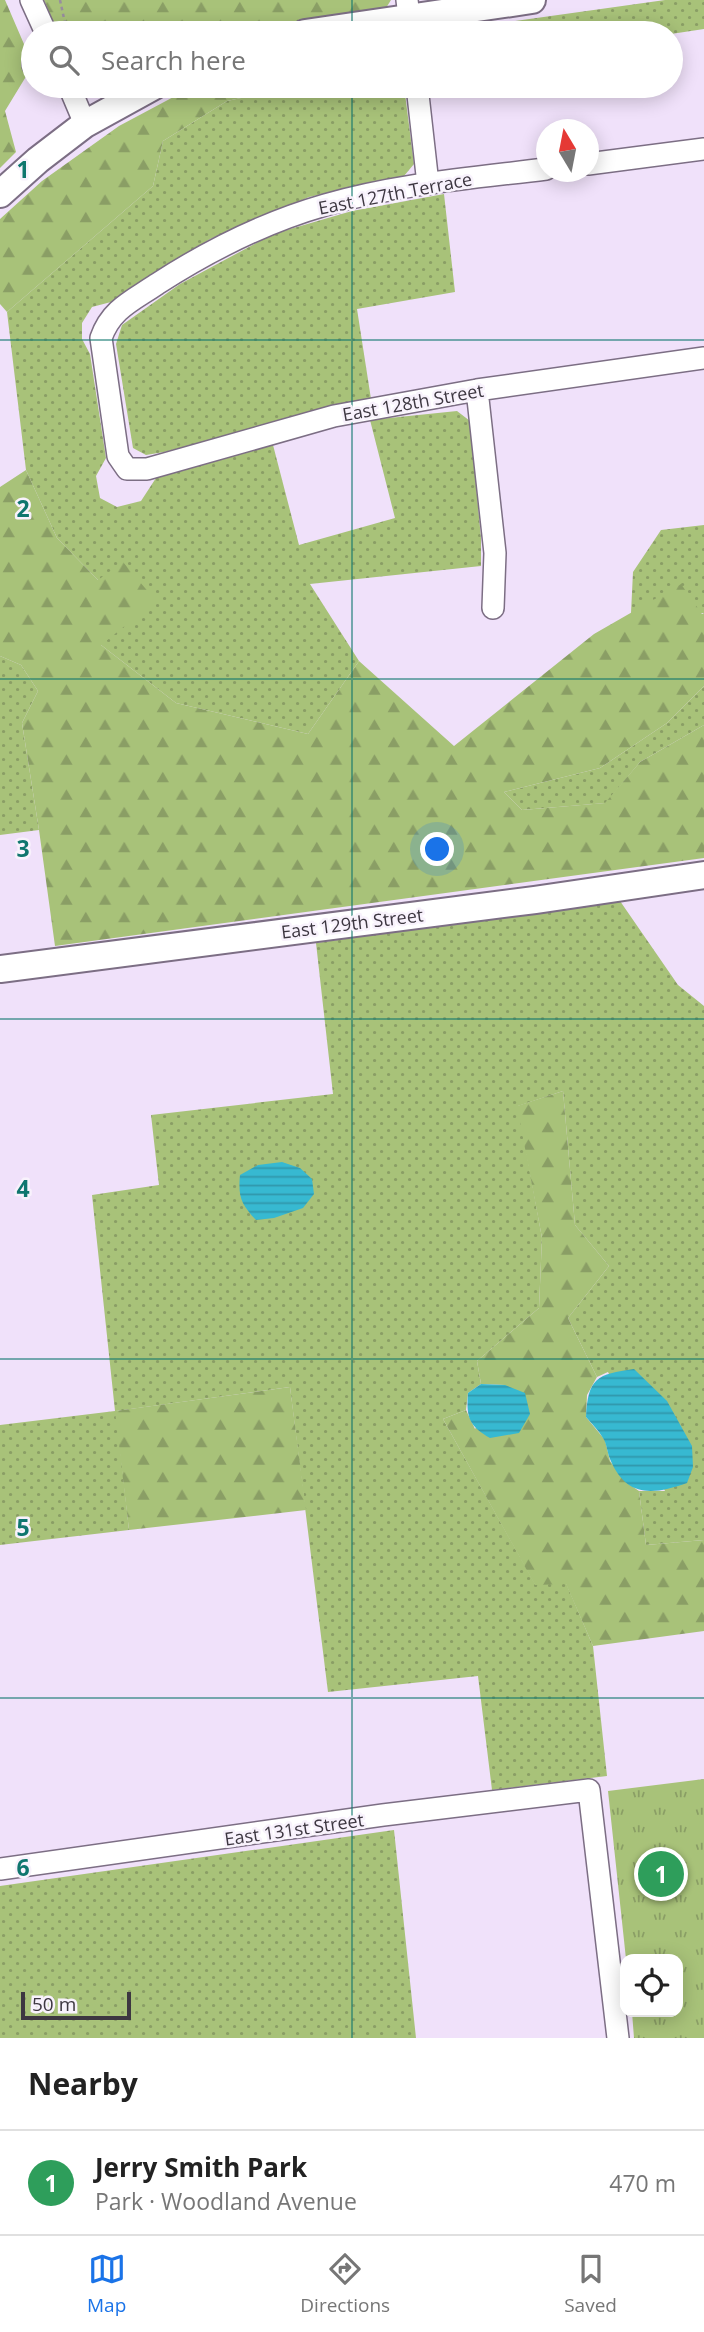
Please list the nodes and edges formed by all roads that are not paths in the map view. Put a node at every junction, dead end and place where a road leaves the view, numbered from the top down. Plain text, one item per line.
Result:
1 (31, 0) edge
2 (532, 0) edge
3 (409, 17) edge
4 (41, 21) edge
5 (383, 21) edge
6 (74, 98) edge
7 (132, 98) edge
8 (418, 98) edge
9 (85, 124) junction
10 (704, 149) edge
11 (599, 162) edge
12 (536, 170) edge
13 (428, 184) junction
14 (0, 194) edge
15 (704, 358) edge
16 (477, 390) junction
17 (127, 469) joint
18 (493, 608) dead end
19 (704, 875) edge
20 (0, 969) edge
21 (0, 1869) edge
22 (618, 2038) edge

1 - 4 street
2 - 3 main road
3 - 5 main road
6 - 9 street
7 - 9 main road
8 - 13 street
9 - 14 main road
10 - 11 street
12 - 13 street, East 127th Terrace
13 - 17 street, East 127th Terrace
15 - 16 street, East 128th Street
16 - 17 street, East 128th Street
16 - 18 street
19 - 20 main road, East 129th Street
21 - 22 street, East 131st Street

